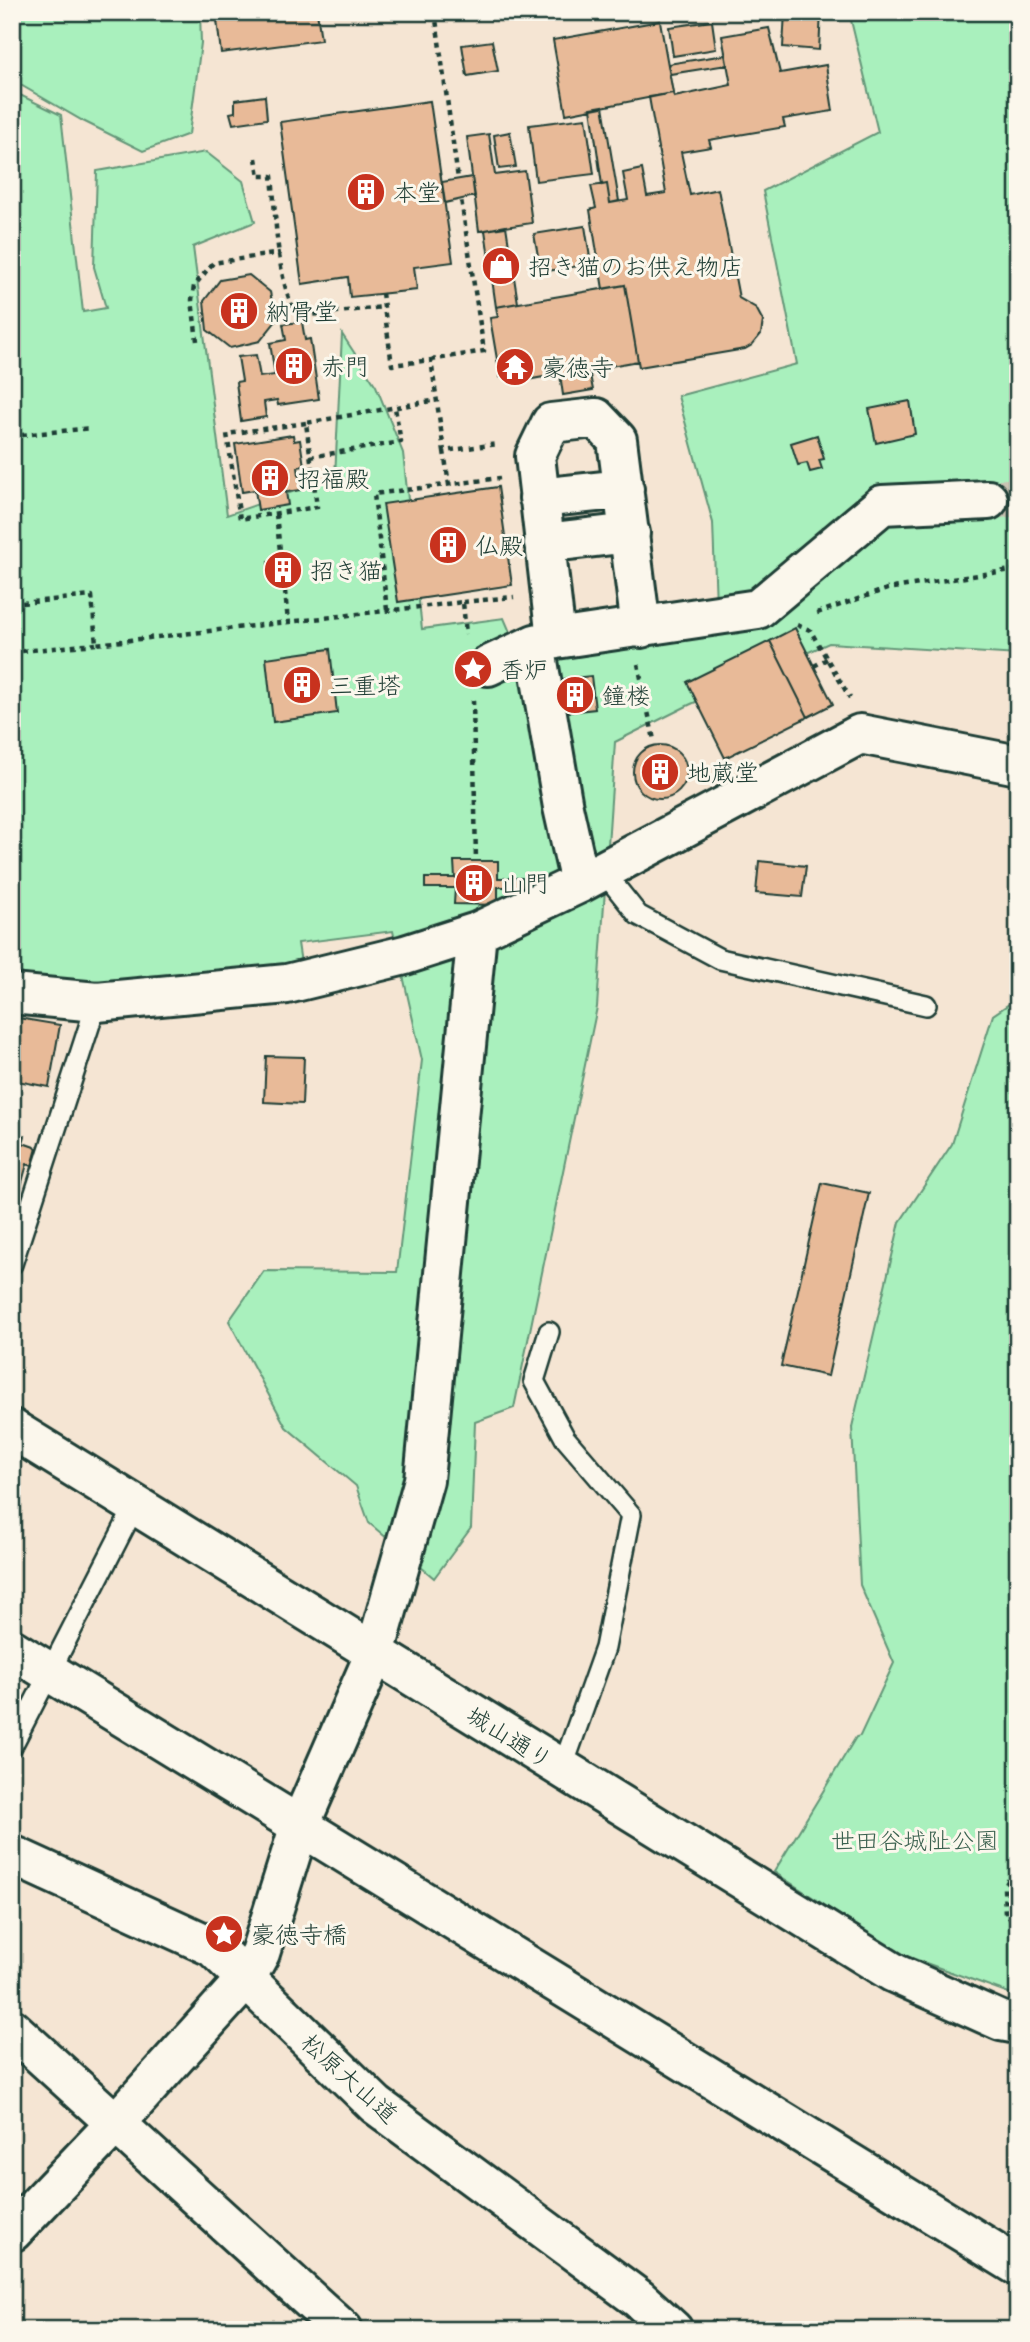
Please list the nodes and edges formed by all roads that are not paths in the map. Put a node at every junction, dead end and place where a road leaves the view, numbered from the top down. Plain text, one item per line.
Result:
1 (624, 489) junction
2 (539, 498) junction
3 (988, 500) tunnel mouth
4 (630, 533) junction
5 (544, 544) junction
6 (636, 628) junction
7 (545, 642) junction
8 (476, 668) road end
9 (1018, 765) edge
10 (592, 877) junction
11 (477, 932) junction
12 (12, 994) edge
13 (97, 1002) junction
14 (926, 1005) dead end
15 (12, 1264) edge
16 (549, 1332) dead end
17 (12, 1429) edge
18 (136, 1504) junction
19 (12, 1649) edge
20 (375, 1653) junction
21 (49, 1672) junction
22 (12, 1746) edge
23 (562, 1769) junction
24 (300, 1825) junction
25 (12, 1855) edge
26 (245, 1980) junction
27 (1018, 2024) edge
28 (12, 2029) edge
29 (116, 2123) junction
30 (12, 2232) edge
31 (1018, 2266) edge
32 (343, 2330) edge
33 (673, 2330) edge

1 - 2 street
1 - 2 street
1 - 4 street
2 - 5 street
3 - 6 street
4 - 5 street
4 - 6 street
5 - 7 street
6 - 7 street
7 - 8 street
7 - 10 street
9 - 10 street
10 - 11 street
10 - 14 lane
11 - 13 street
11 - 20 street
12 - 13 street
13 - 15 lane
16 - 23 lane
17 - 18 street, 城山通り
18 - 20 street, 城山通り
18 - 21 lane
19 - 21 street
20 - 23 street, 城山通り
20 - 24 street
21 - 22 lane
21 - 24 street
23 - 27 street, 城山通り
24 - 26 street
24 - 31 street
25 - 26 street, 松原大山道
26 - 29 street
26 - 33 street, 松原大山道
28 - 29 street
29 - 30 street
29 - 32 street

